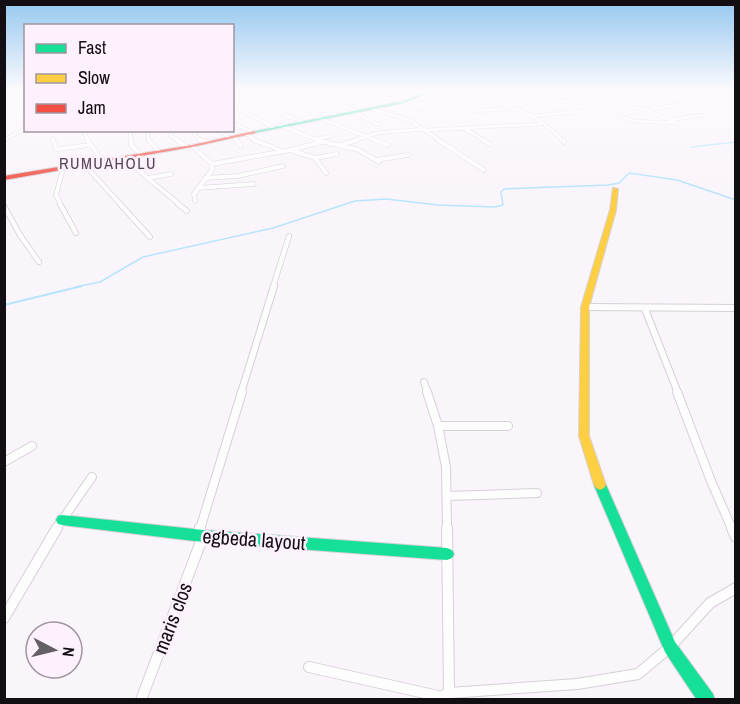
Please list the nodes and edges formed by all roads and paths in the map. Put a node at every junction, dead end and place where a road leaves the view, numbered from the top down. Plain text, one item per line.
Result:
1 (234, 124) edge
2 (272, 124) edge
3 (287, 124) edge
4 (339, 124) edge
5 (415, 124) edge
6 (541, 124) joint
7 (277, 126) junction
8 (464, 128) junction
9 (24, 129) edge
10 (425, 130) junction
11 (84, 132) edge
12 (130, 132) edge
13 (147, 132) edge
14 (193, 132) edge
15 (223, 132) edge
16 (249, 133) junction
17 (170, 135) dead end
18 (331, 136) dead end
19 (363, 136) junction
20 (232, 137) junction
21 (53, 138) dead end
22 (315, 139) junction
23 (4, 140) edge
24 (208, 142) junction
25 (322, 142) junction
26 (564, 142) dead end
27 (490, 144) dead end
28 (90, 145) junction
29 (388, 145) dead end
30 (189, 146) junction
31 (242, 146) dead end
32 (340, 146) junction
33 (281, 150) junction
34 (290, 150) junction
35 (159, 152) junction
36 (338, 154) dead end
37 (142, 155) junction
38 (408, 155) dead end
39 (127, 158) junction
40 (315, 158) junction
41 (103, 161) junction
42 (84, 164) junction
43 (212, 164) junction
44 (283, 166) dead end
45 (63, 168) junction
46 (484, 170) dead end
47 (326, 173) dead end
48 (171, 174) dead end
49 (5, 178) edge
50 (147, 178) junction
51 (205, 178) junction
52 (254, 184) dead end
53 (198, 188) junction
54 (615, 189) dead end
55 (195, 201) dead end
56 (4, 206) edge
57 (187, 211) dead end
58 (76, 233) dead end
59 (289, 236) dead end
60 (150, 237) dead end
61 (39, 262) dead end
62 (585, 307) junction
63 (735, 308) edge
64 (645, 309) junction
65 (424, 382) dead end
66 (438, 426) junction
67 (508, 426) dead end
68 (32, 446) dead end
69 (4, 462) edge
70 (92, 477) dead end
71 (537, 493) dead end
72 (447, 496) junction
73 (62, 520) junction
74 (200, 536) junction
75 (735, 537) edge
76 (447, 554) junction
77 (735, 588) edge
78 (4, 618) edge
79 (670, 648) junction
80 (309, 667) dead end
81 (440, 696) edge
82 (141, 699) edge
83 (708, 699) edge

1 - 16 street
2 - 7 street
3 - 7 street
4 - 19 street
5 - 10 street
6 - 8 street
6 - 26 street
7 - 16 street
7 - 22 street
8 - 10 street
8 - 27 street
9 - 23 street
10 - 19 street
10 - 46 street
11 - 28 street
12 - 37 street
13 - 35 street
14 - 24 street
15 - 20 street
16 - 20 street
16 - 33 street
17 - 30 street
18 - 22 street
19 - 29 street
19 - 32 street
20 - 24 street
20 - 31 street
21 - 28 street
22 - 25 street
24 - 30 street
25 - 32 street
25 - 34 street
28 - 41 street
30 - 35 street
30 - 43 street
32 - 38 street
33 - 34 street
33 - 43 street
34 - 40 street
35 - 37 street
36 - 40 street
37 - 39 street
39 - 41 street
39 - 50 street
40 - 47 street
41 - 42 street
42 - 45 street
42 - 60 street
43 - 51 street
44 - 51 street
45 - 49 street
45 - 58 street
48 - 50 street
50 - 57 street
51 - 53 street
52 - 53 street
53 - 55 street
54 - 62 street
56 - 61 street
59 - 74 street, maris clos
62 - 64 street
62 - 79 street
63 - 64 street
64 - 75 street
65 - 66 street
66 - 67 street
66 - 72 street
68 - 69 street
70 - 73 street
71 - 72 street
72 - 76 street
73 - 74 street, egbeda layout
73 - 78 street
74 - 76 street, egbeda layout
74 - 82 street, maris clos
76 - 81 street
77 - 79 street
79 - 81 street
79 - 83 street
80 - 81 street

